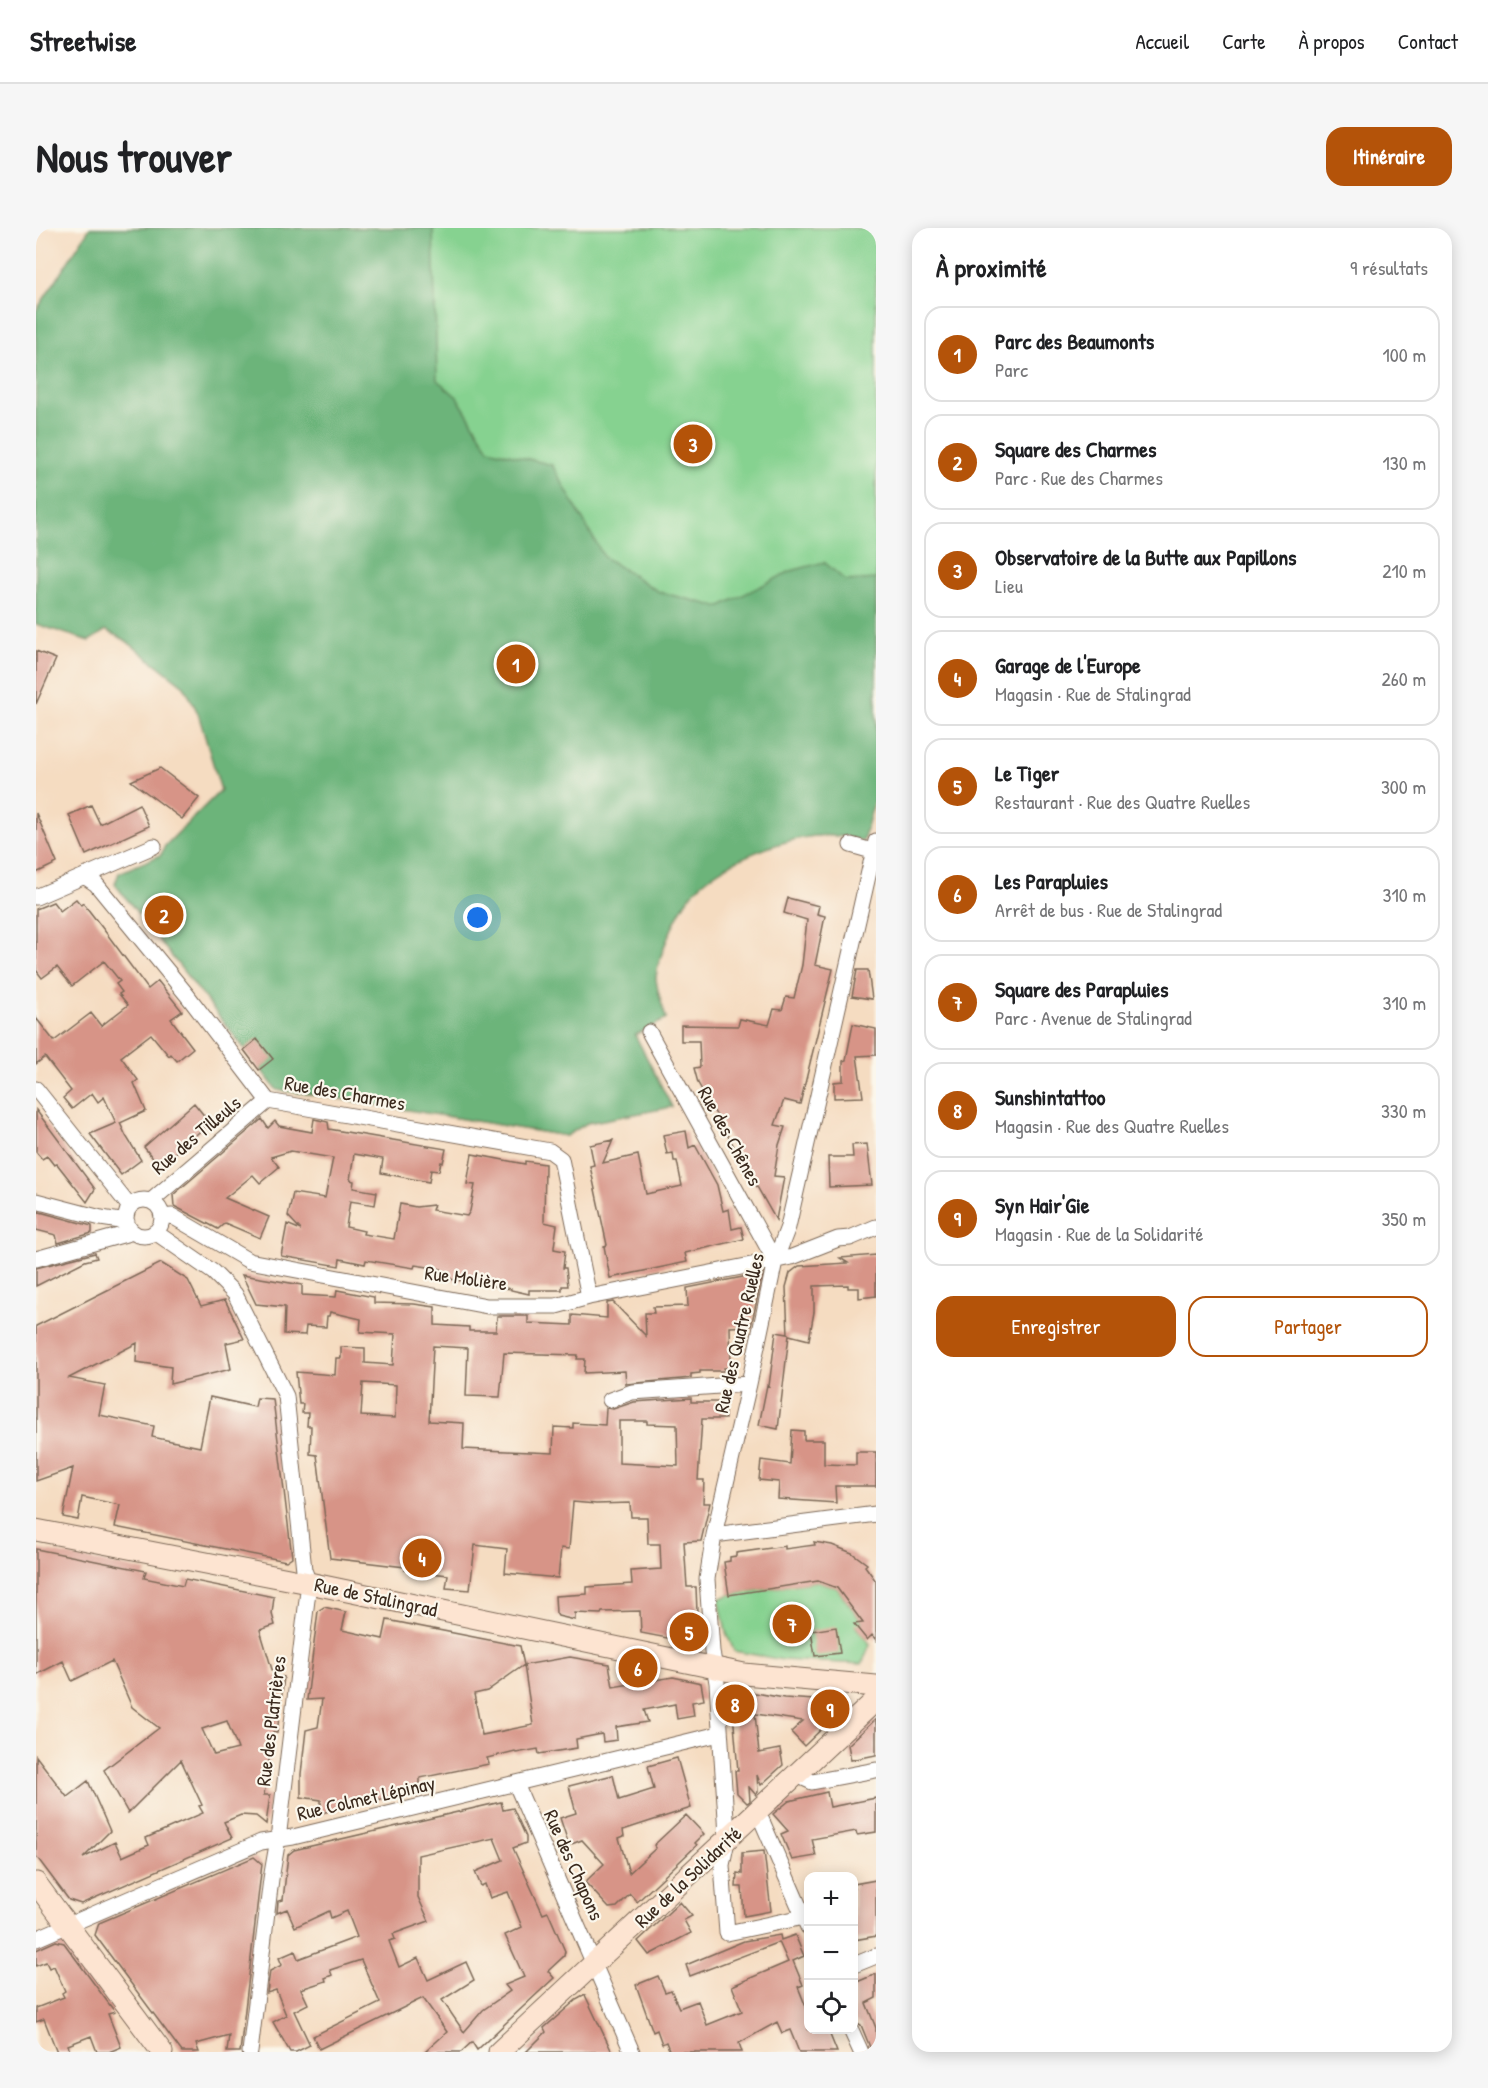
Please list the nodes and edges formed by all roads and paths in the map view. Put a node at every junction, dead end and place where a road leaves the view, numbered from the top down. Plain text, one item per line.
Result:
1 (851, 845) dead end
2 (154, 846) dead end
3 (874, 846) edge
4 (84, 876) junction
5 (36, 897) edge
6 (649, 1032) dead end
7 (36, 1089) edge
8 (268, 1101) junction
9 (36, 1201) edge
10 (151, 1201) junction
11 (162, 1217) junction
12 (130, 1220) junction
13 (876, 1227) edge
14 (155, 1233) junction
15 (36, 1259) edge
16 (775, 1261) junction
17 (589, 1297) junction
18 (749, 1384) junction
19 (610, 1400) dead end
20 (876, 1514) edge
21 (36, 1530) edge
22 (714, 1535) junction
23 (309, 1583) junction
24 (715, 1668) junction
25 (876, 1686) edge
26 (876, 1700) edge
27 (719, 1734) junction
28 (876, 1770) edge
29 (797, 1775) junction
30 (516, 1784) junction
31 (758, 1812) junction
32 (279, 1839) junction
33 (727, 1841) junction
34 (36, 1883) edge
35 (804, 1917) edge
36 (804, 1922) edge
37 (68, 1925) junction
38 (36, 1939) edge
39 (876, 1956) edge
40 (594, 1963) junction
41 (858, 1963) edge
42 (853, 2034) edge
43 (162, 2052) edge
44 (250, 2052) edge
45 (499, 2052) edge
46 (632, 2052) edge
47 (861, 2052) edge

1 - 3 street
2 - 4 street
3 - 16 street, Rue des Quatre Ruelles
4 - 5 street
4 - 8 street, Rue des Charmes
6 - 16 street, Rue des Chênes
7 - 12 street
8 - 10 street, Rue des Tilleuls
8 - 17 street, Rue des Charmes
9 - 12 street
10 - 11 street
10 - 12 street
11 - 14 street
11 - 17 street, Rue Molière
12 - 14 street
12 - 15 street
13 - 16 street, Rue Molière
14 - 23 street, Rue des Platrières
16 - 17 street, Rue Molière
16 - 18 street, Rue des Quatre Ruelles
18 - 19 street
18 - 22 street, Rue des Quatre Ruelles
20 - 22 street
21 - 23 main road, Rue de Stalingrad
22 - 24 street, Rue des Quatre Ruelles
23 - 24 main road, Rue de Stalingrad
23 - 32 street, Rue des Platrières
24 - 25 main road, Rue de Stalingrad
24 - 27 street, Rue des Quatre Ruelles
26 - 29 main road, Rue de la Solidarité
27 - 30 street, Rue Colmet Lépinay
27 - 33 street, Rue des Quatre Ruelles
28 - 29 street
29 - 31 main road, Rue de la Solidarité
30 - 32 street, Rue Colmet Lépinay
30 - 40 street, Rue des Chapons
31 - 33 main road, Rue de la Solidarité
31 - 35 street
32 - 37 street, Rue Colmet Lépinay
32 - 44 street, Rue des Platrières
33 - 36 street, Rue des Quatre Ruelles
33 - 40 main road, Rue de la Solidarité
34 - 37 main road
37 - 38 street, Rue Colmet Lépinay
37 - 43 main road
39 - 41 street
40 - 45 main road, Rue de la Solidarité
40 - 46 street, Rue des Chapons
42 - 47 street

